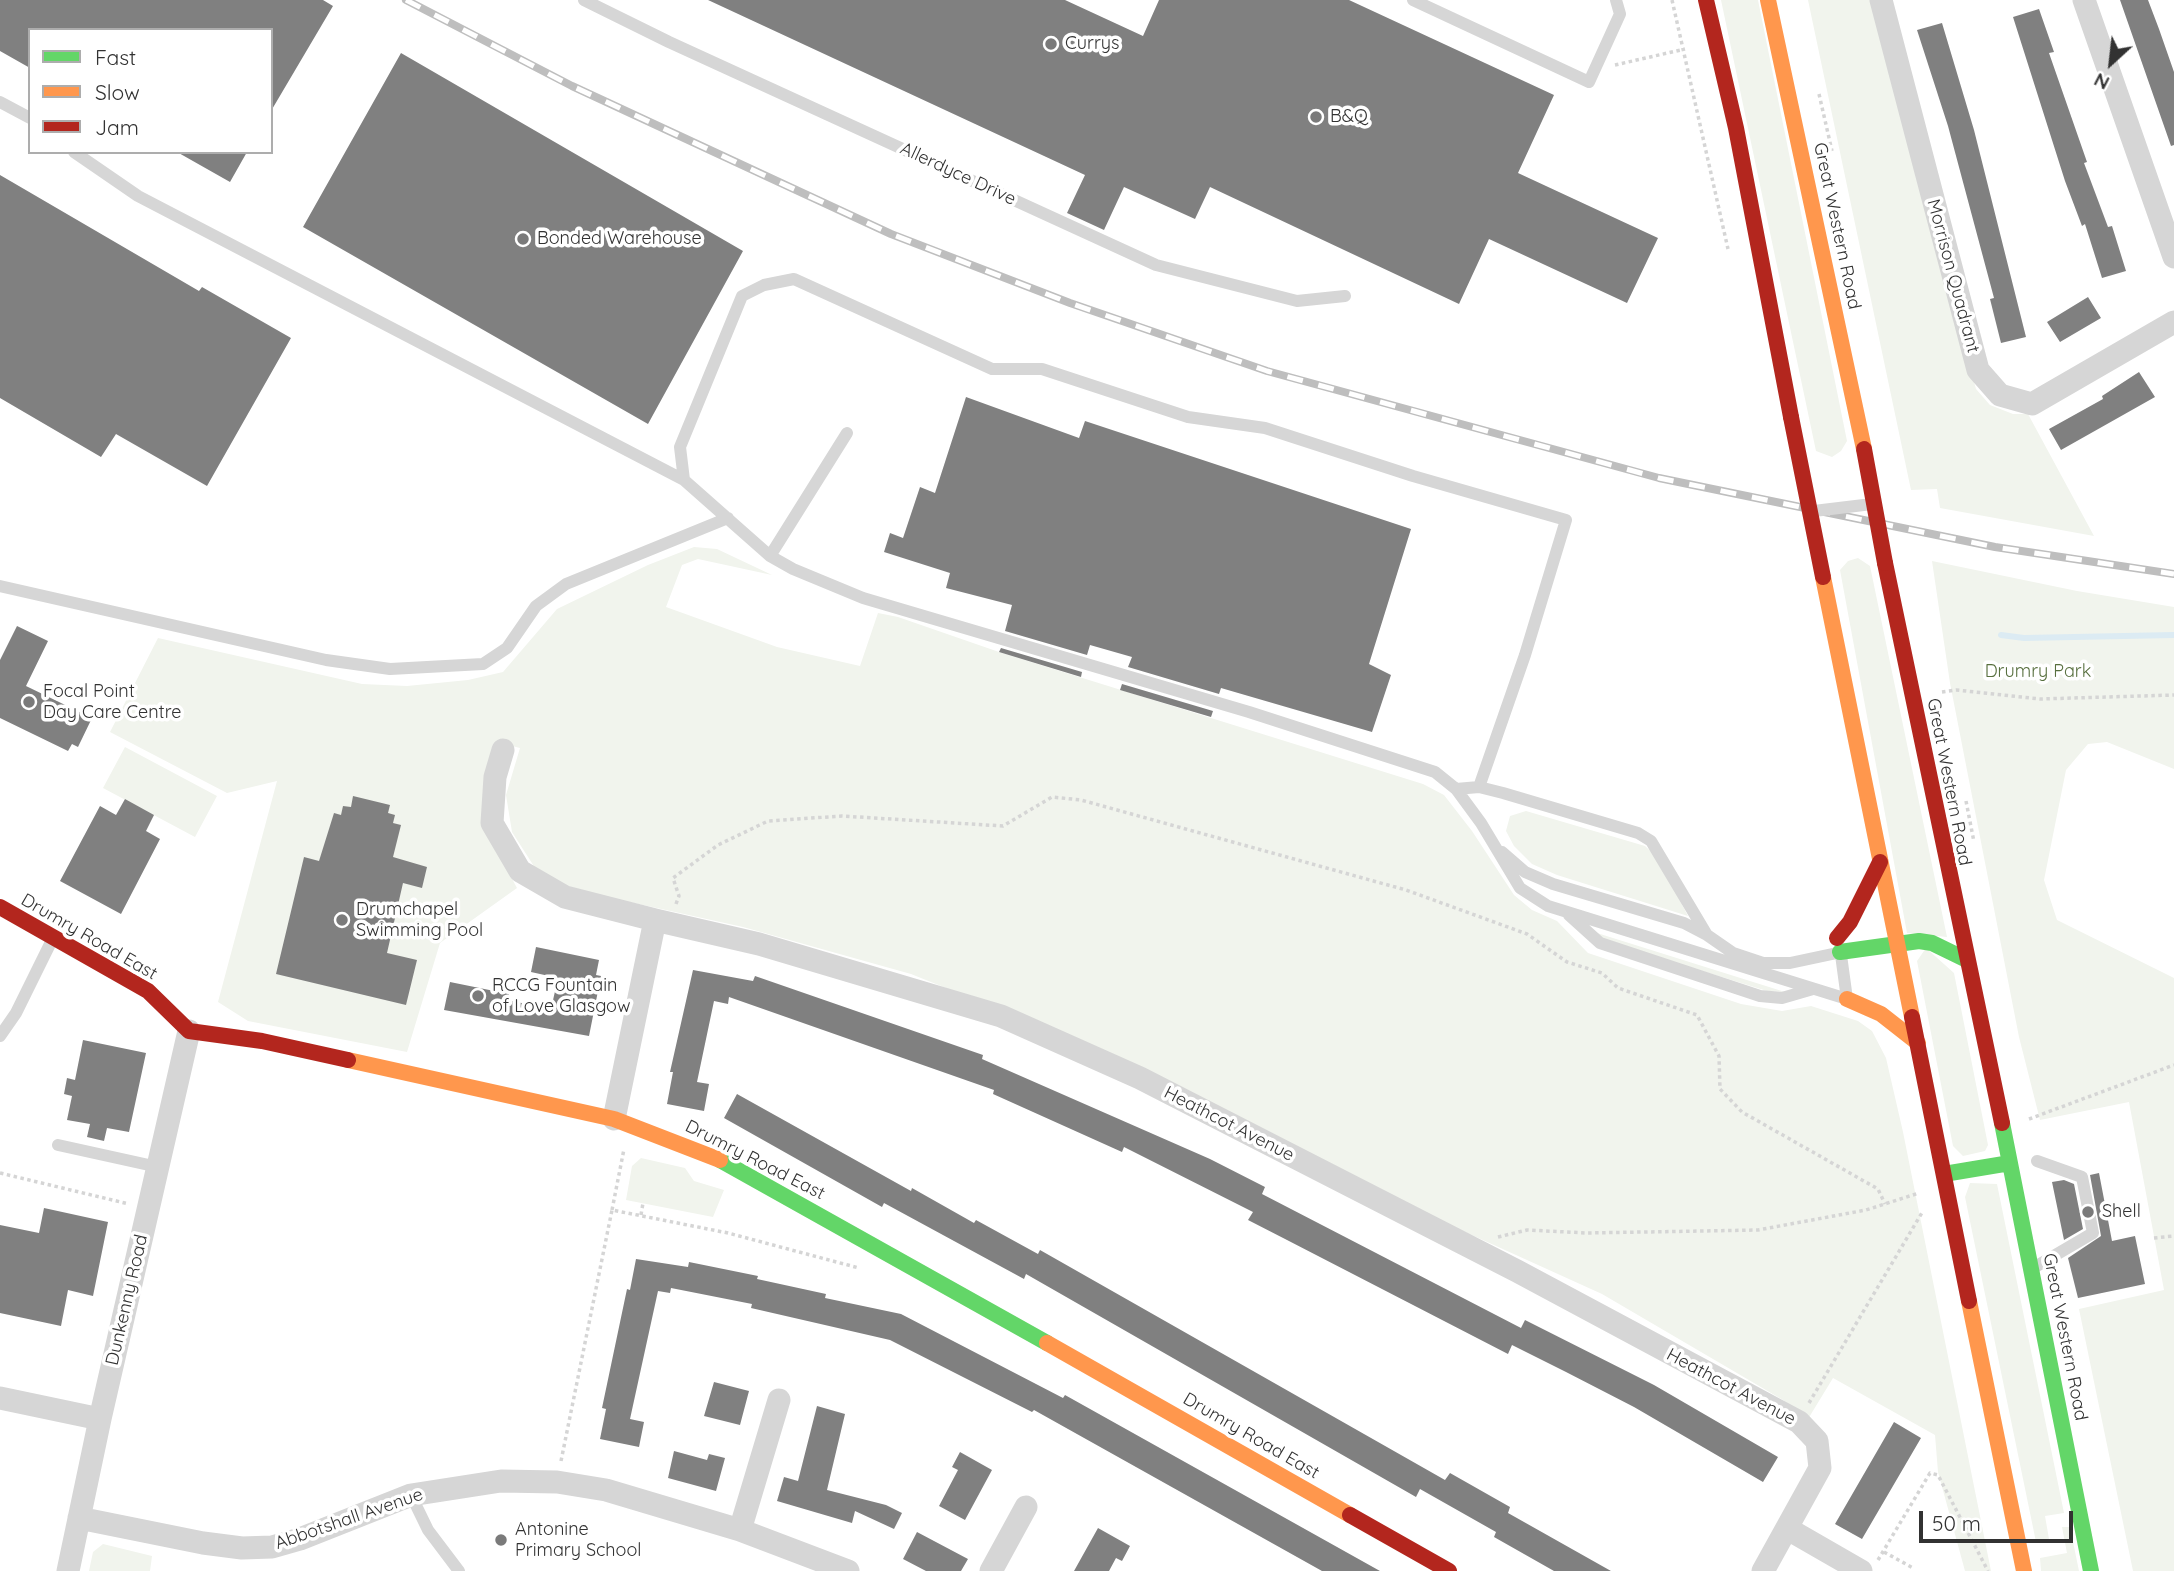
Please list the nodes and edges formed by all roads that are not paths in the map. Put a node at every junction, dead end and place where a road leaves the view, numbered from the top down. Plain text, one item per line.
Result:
1 (584, 0) edge
2 (1413, 0) edge
3 (1616, 0) edge
4 (1706, 0) edge
5 (1768, 0) edge
6 (1881, 0) edge
7 (2084, 0) edge
8 (0, 102) edge
9 (28, 117) edge
10 (77, 154) edge
11 (2174, 257) edge
12 (1345, 296) dead end
13 (2174, 322) edge
14 (847, 433) dead end
15 (684, 480) junction
16 (1874, 504) junction
17 (1810, 512) junction
18 (728, 518) junction
19 (770, 556) junction
20 (0, 586) edge
21 (503, 750) dead end
22 (1479, 788) junction
23 (1456, 789) junction
24 (1499, 849) junction
25 (1880, 862) junction
26 (0, 907) edge
27 (1566, 912) junction
28 (661, 921) junction
29 (1707, 935) junction
30 (54, 937) junction
31 (1896, 943) junction
32 (1839, 945) junction
33 (1967, 960) junction
34 (1814, 989) junction
35 (1847, 999) junction
36 (189, 1031) junction
37 (0, 1036) edge
38 (1918, 1043) junction
39 (623, 1121) junction
40 (2003, 1129) junction
41 (58, 1145) dead end
42 (2029, 1153) junction
43 (2010, 1163) junction
44 (158, 1167) junction
45 (1944, 1174) junction
46 (2032, 1268) junction
47 (0, 1398) edge
48 (779, 1400) dead end
49 (100, 1419) junction
50 (411, 1495) junction
51 (1026, 1507) dead end
52 (79, 1518) junction
53 (1788, 1529) junction
54 (740, 1530) junction
55 (68, 1571) edge
56 (459, 1571) edge
57 (848, 1571) edge
58 (991, 1571) edge
59 (1449, 1571) edge
60 (1763, 1571) edge
61 (1861, 1571) edge
62 (2024, 1571) edge
63 (2091, 1571) edge

1 - 12 lane, Allerdyce Drive
2 - 3 lane
4 - 17 main road, bridge
5 - 16 main road, Great Western Road, bridge
6 - 13 street, Morrison Quadrant
7 - 11 street
8 - 9 lane
10 - 15 lane
14 - 19 lane
15 - 18 lane
15 - 22 lane
16 - 17 lane, bridge
16 - 33 main road, Great Western Road, bridge
17 - 25 main road, bridge
18 - 19 lane
18 - 20 lane
19 - 23 lane
21 - 28 street, Heathcot Avenue
22 - 23 lane
22 - 29 lane
23 - 24 lane
24 - 27 lane
24 - 29 lane
25 - 31 main road
25 - 32 main road
26 - 30 main road, Drumry Road East
27 - 34 lane
27 - 34 lane
28 - 39 street
28 - 53 street, Heathcot Avenue
29 - 32 lane
30 - 36 main road, Drumry Road East
30 - 37 lane
31 - 32 main road
31 - 33 main road
31 - 38 main road
32 - 35 lane
33 - 40 main road, Great Western Road
34 - 35 lane
35 - 38 main road
36 - 39 main road, Drumry Road East
36 - 44 street, Dunkenny Road
38 - 45 main road
39 - 59 main road, Drumry Road East
40 - 42 lane
40 - 43 main road, Great Western Road
41 - 44 lane
42 - 43 lane
42 - 46 lane
43 - 45 main road
43 - 46 main road, Great Western Road
44 - 49 street, Dunkenny Road
45 - 62 main road
46 - 63 main road, Great Western Road
47 - 49 street
48 - 54 street
49 - 52 street, Dunkenny Road
50 - 52 street, Abbotshall Avenue
50 - 54 street, Abbotshall Avenue
50 - 56 lane
51 - 58 street
52 - 55 street, Dunkenny Road
53 - 60 street, Heathcot Avenue
53 - 61 street
54 - 57 street, Abbotshall Avenue

